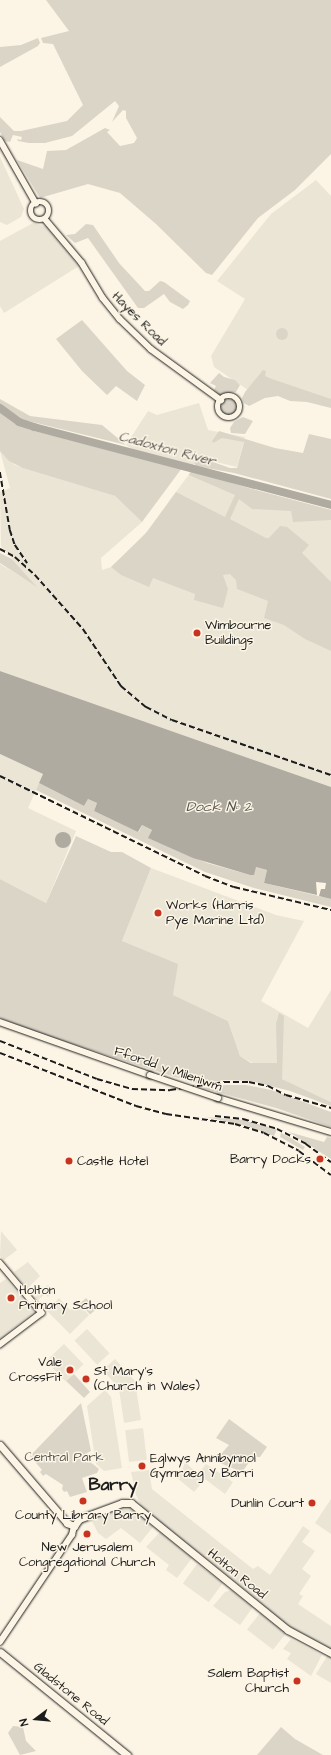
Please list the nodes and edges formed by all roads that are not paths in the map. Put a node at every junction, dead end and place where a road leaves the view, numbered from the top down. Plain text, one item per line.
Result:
1 (0, 140) edge
2 (36, 203) junction
3 (45, 219) junction
4 (221, 400) junction
5 (0, 1022) edge
6 (331, 1132) edge
7 (0, 1263) edge
8 (0, 1345) edge
9 (0, 1445) edge
10 (74, 1526) junction
11 (0, 1642) edge
12 (0, 1652) edge
13 (331, 1653) edge
14 (127, 1755) edge

1 - 2 street
2 - 3 street
2 - 3 street
3 - 4 street, Hayes Road
4 - 4 street
5 - 6 street, Ffordd y Mileniwm, bridge
7 - 8 street
9 - 10 main road
10 - 11 street
10 - 13 main road, Holton Road
12 - 14 main road, Gladstone Road

